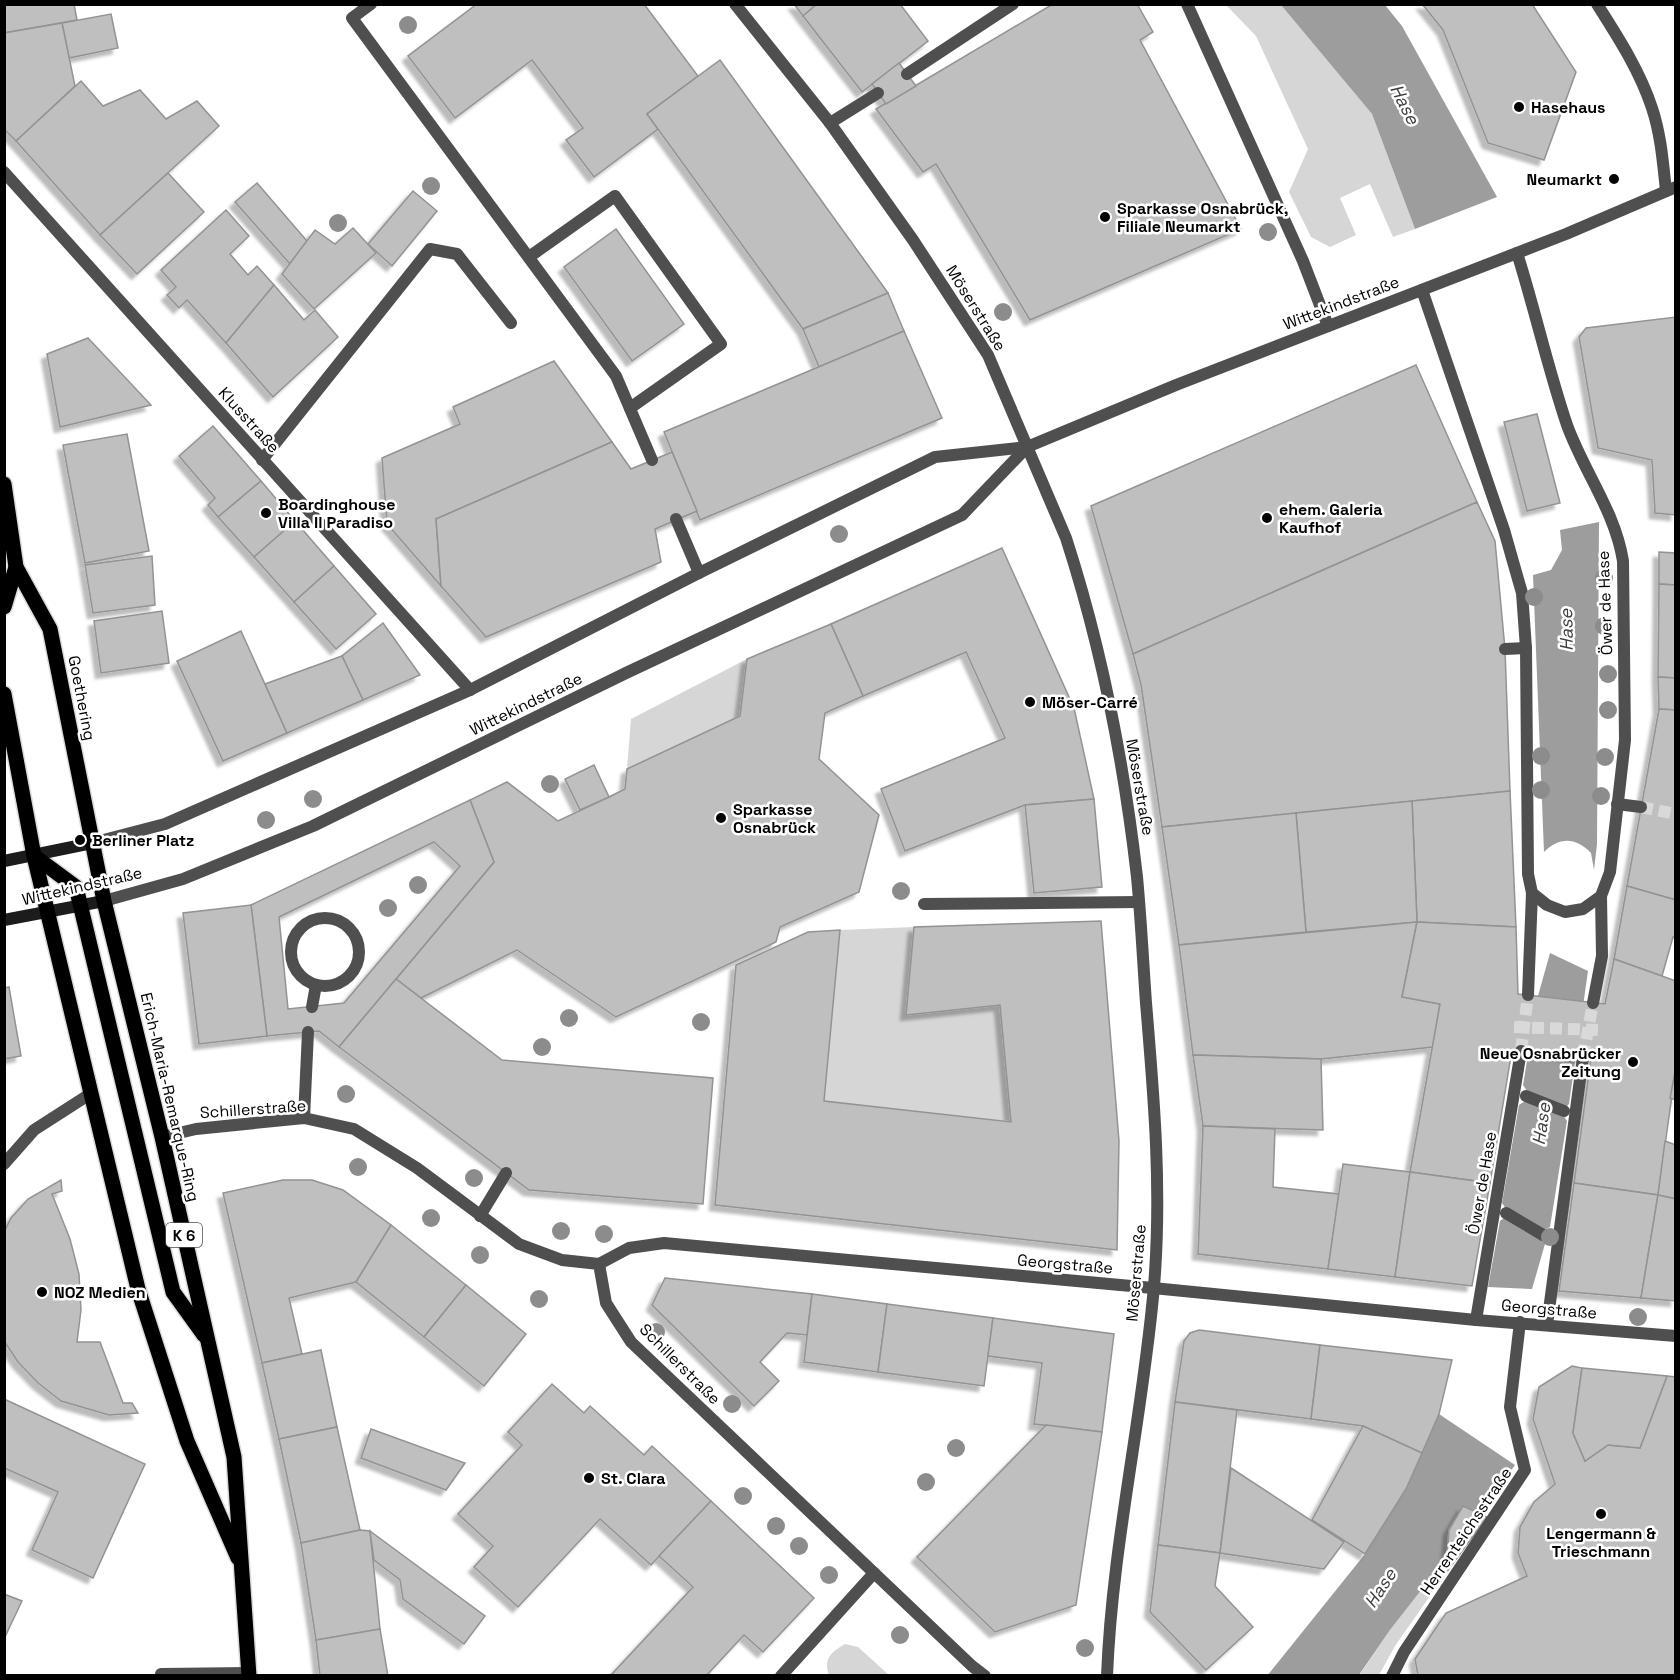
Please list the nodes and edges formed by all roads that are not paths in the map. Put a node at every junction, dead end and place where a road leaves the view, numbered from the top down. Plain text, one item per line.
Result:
1 (371, 4) edge
2 (735, 4) edge
3 (1013, 4) edge
4 (1187, 4) edge
5 (1597, 4) edge
6 (907, 74) dead end
7 (878, 93) dead end
8 (830, 123) junction
9 (4, 172) edge
10 (1671, 189) edge
11 (1517, 253) junction
12 (529, 257) junction
13 (1422, 290) junction
14 (511, 323) dead end
15 (1328, 326) junction
16 (630, 408) junction
17 (1027, 447) junction
18 (262, 460) junction
19 (652, 460) dead end
20 (4, 484) edge
21 (676, 519) dead end
22 (16, 567) junction
23 (699, 573) junction
24 (4, 608) edge
25 (1526, 648) junction
26 (1505, 649) dead end
27 (470, 690) junction
28 (4, 694) edge
29 (1617, 804) junction
30 (1641, 807) tunnel mouth
31 (92, 843) junction
32 (34, 856) junction
33 (4, 861) edge
34 (1532, 893) junction
35 (1601, 896) junction
36 (104, 901) junction
37 (1139, 902) junction
38 (924, 904) dead end
39 (81, 906) junction
40 (48, 913) junction
41 (4, 920) edge
42 (316, 985) junction
43 (1528, 995) tunnel mouth
44 (1593, 1003) tunnel mouth
45 (312, 1007) dead end
46 (308, 1032) dead end
47 (1521, 1051) tunnel mouth
48 (1583, 1057) tunnel mouth
49 (90, 1094) junction
50 (1526, 1096) dead end
51 (1564, 1112) dead end
52 (304, 1118) junction
53 (162, 1137) junction
54 (4, 1164) edge
55 (506, 1173) dead end
56 (1506, 1213) dead end
57 (480, 1216) junction
58 (1543, 1235) dead end
59 (599, 1264) junction
60 (1154, 1288) junction
61 (1476, 1320) junction
62 (1520, 1322) junction
63 (1547, 1325) junction
64 (1676, 1336) edge
65 (209, 1341) junction
66 (244, 1572) junction
67 (874, 1573) junction
68 (161, 1674) edge
69 (249, 1675) edge
70 (781, 1676) edge
71 (985, 1676) edge
72 (1107, 1676) edge
73 (1392, 1676) edge

1 - 12 street
2 - 8 street, Möserstraße
3 - 6 street
4 - 15 street
5 - 10 street
7 - 8 street
8 - 17 street, Möserstraße
9 - 18 street, Klusstraße
10 - 11 street, Wittekindstraße
11 - 13 street, Wittekindstraße
11 - 29 street, Öwer de Hase
12 - 16 street
12 - 16 street
13 - 15 street, Wittekindstraße
13 - 25 street
14 - 18 street
15 - 17 street, Wittekindstraße
16 - 19 street
17 - 23 street, Wittekindstraße
17 - 36 street, Wittekindstraße
17 - 37 street, Möserstraße
18 - 27 street, Klusstraße
20 - 22 main road, Goethering
21 - 23 street
22 - 24 main road, Goethering
22 - 31 main road, Goethering
23 - 27 street, Wittekindstraße
25 - 26 street
25 - 34 street
27 - 31 street, Wittekindstraße
28 - 32 main road
29 - 30 street
29 - 35 street, Öwer de Hase
31 - 32 main road, Wittekindstraße
31 - 36 main road, Erich-Maria-Remarque-Ring / K 6
32 - 33 main road, Wittekindstraße
32 - 39 main road
32 - 40 main road
34 - 35 street
34 - 43 street
35 - 44 street, Öwer de Hase
36 - 39 main road, Wittekindstraße
36 - 53 main road, Erich-Maria-Remarque-Ring / K 6
37 - 38 street
37 - 60 street, Möserstraße
39 - 40 main road, Wittekindstraße
39 - 65 main road
40 - 41 main road, Wittekindstraße
40 - 49 main road, Erich-Maria-Remarque-Ring / K 6
42 - 42 street
42 - 45 street
46 - 52 street
47 - 61 street, Öwer de Hase
48 - 63 street
49 - 54 street
49 - 66 main road, Erich-Maria-Remarque-Ring / K 6
50 - 51 street
52 - 53 street, Schillerstraße
52 - 57 street, Schillerstraße
53 - 65 main road, Erich-Maria-Remarque-Ring / K 6
55 - 57 street
56 - 58 street, Öwer de Hase
57 - 59 street, Schillerstraße
59 - 60 street, Georgstraße
59 - 67 street, Schillerstraße
60 - 61 street, Georgstraße
60 - 72 street, Möserstraße
61 - 62 street, Georgstraße
62 - 63 street, Georgstraße
62 - 73 street, Herrenteichsstraße
63 - 64 street, Georgstraße
65 - 66 main road, Erich-Maria-Remarque-Ring / K 6
66 - 69 main road, Erich-Maria-Remarque-Ring / K 6
67 - 70 street
67 - 71 street, Schillerstraße
68 - 69 street

